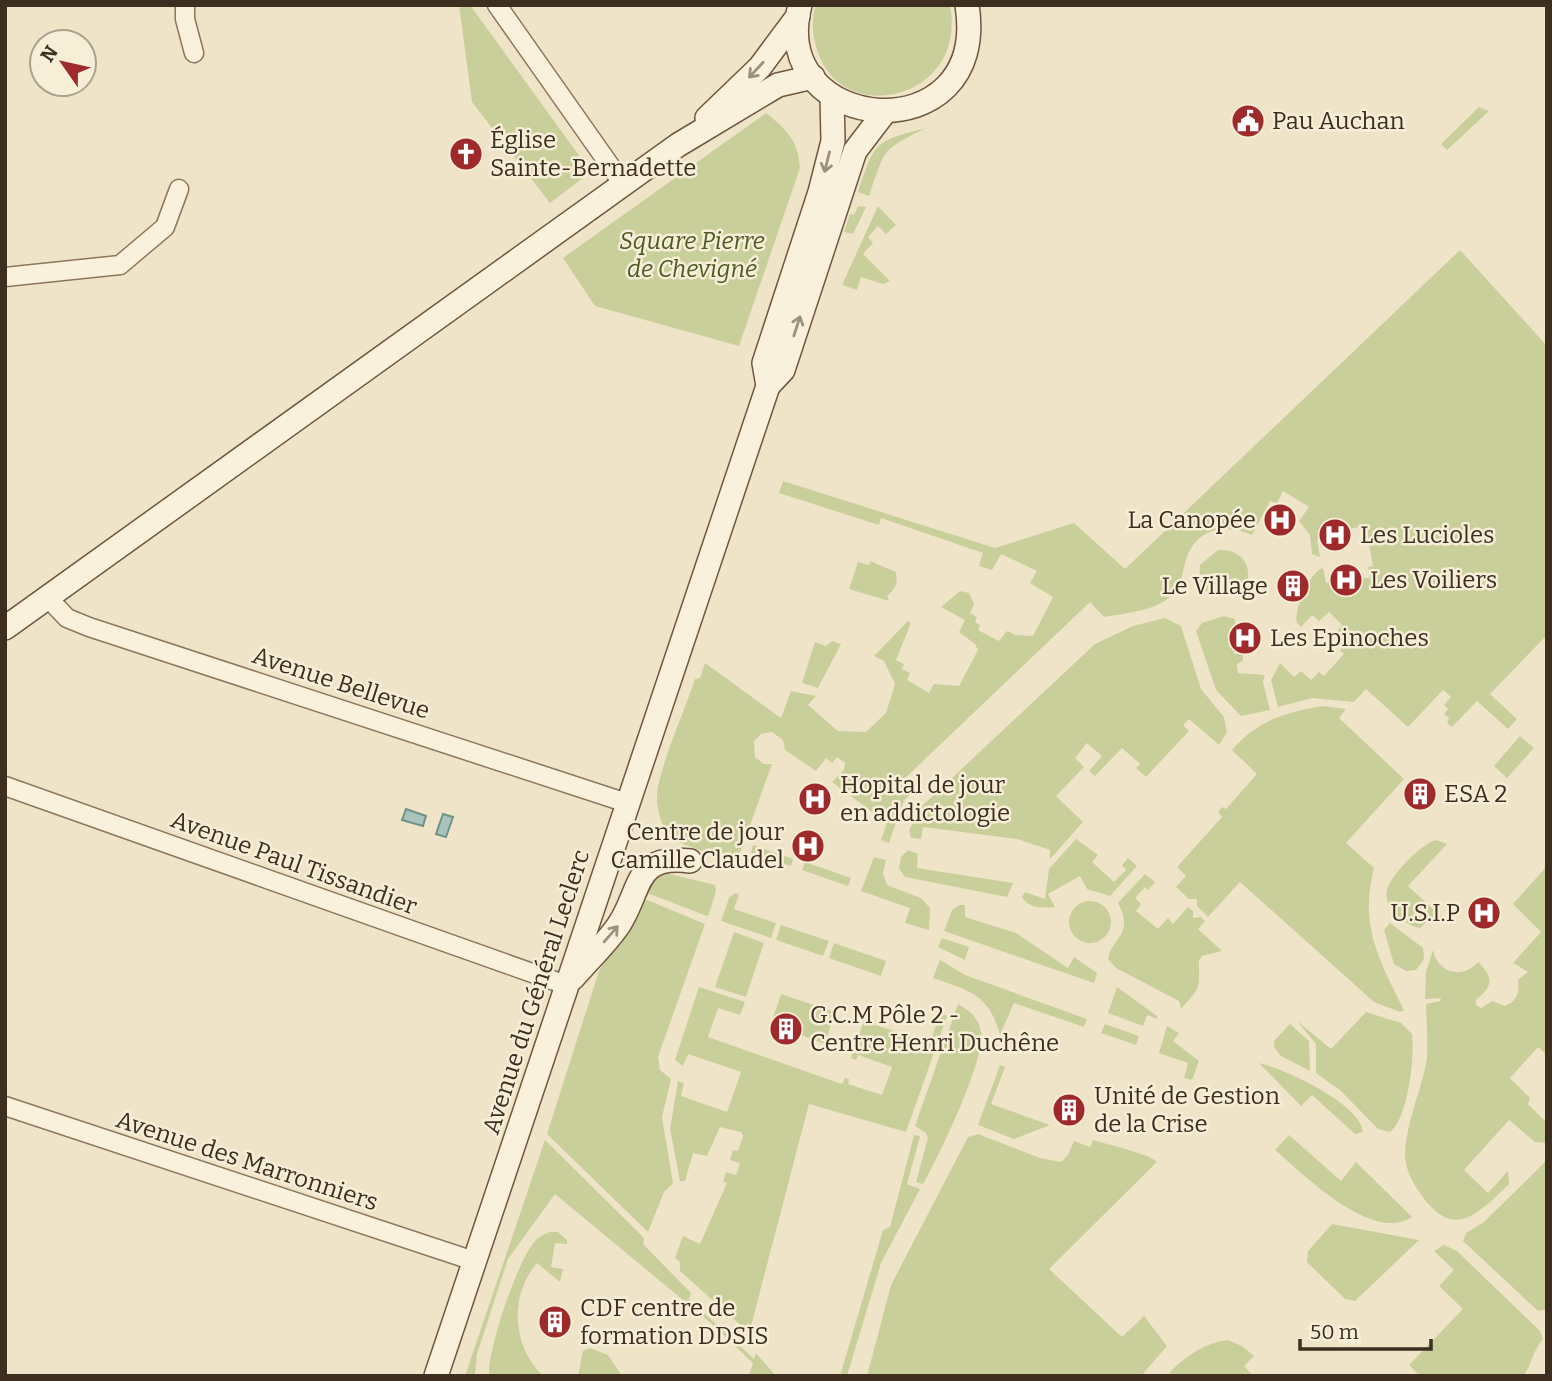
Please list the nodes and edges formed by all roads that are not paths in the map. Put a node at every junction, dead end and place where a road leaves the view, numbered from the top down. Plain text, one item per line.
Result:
1 (185, 5) edge
2 (497, 5) edge
3 (967, 5) edge
4 (799, 11) edge
5 (194, 52) dead end
6 (813, 77) junction
7 (832, 96) junction
8 (884, 113) junction
9 (678, 145) junction
10 (623, 184) junction
11 (179, 189) dead end
12 (5, 277) edge
13 (768, 386) junction
14 (48, 598) junction
15 (5, 628) edge
16 (5, 786) edge
17 (627, 803) junction
18 (690, 861) dead end
19 (566, 985) junction
20 (5, 1106) edge
21 (474, 1261) junction
22 (436, 1376) edge

1 - 5 street
2 - 10 street
3 - 8 main road
4 - 6 main road
4 -> 9 main road
6 - 7 main road
6 - 9 main road
7 - 8 main road
7 -> 13 main road, Avenue du Général Leclerc
13 -> 8 main road, Avenue du Général Leclerc
9 - 10 main road
10 - 14 main road
11 - 12 street
13 - 17 main road, Avenue du Général Leclerc
14 - 15 main road
14 - 17 street, Avenue Bellevue
16 - 19 street, Avenue Paul Tissandier
17 - 19 main road, Avenue du Général Leclerc
19 -> 18 main road
19 - 21 main road, Avenue du Général Leclerc
20 - 21 street, Avenue des Marronniers
21 - 22 main road, Avenue du Général Leclerc

